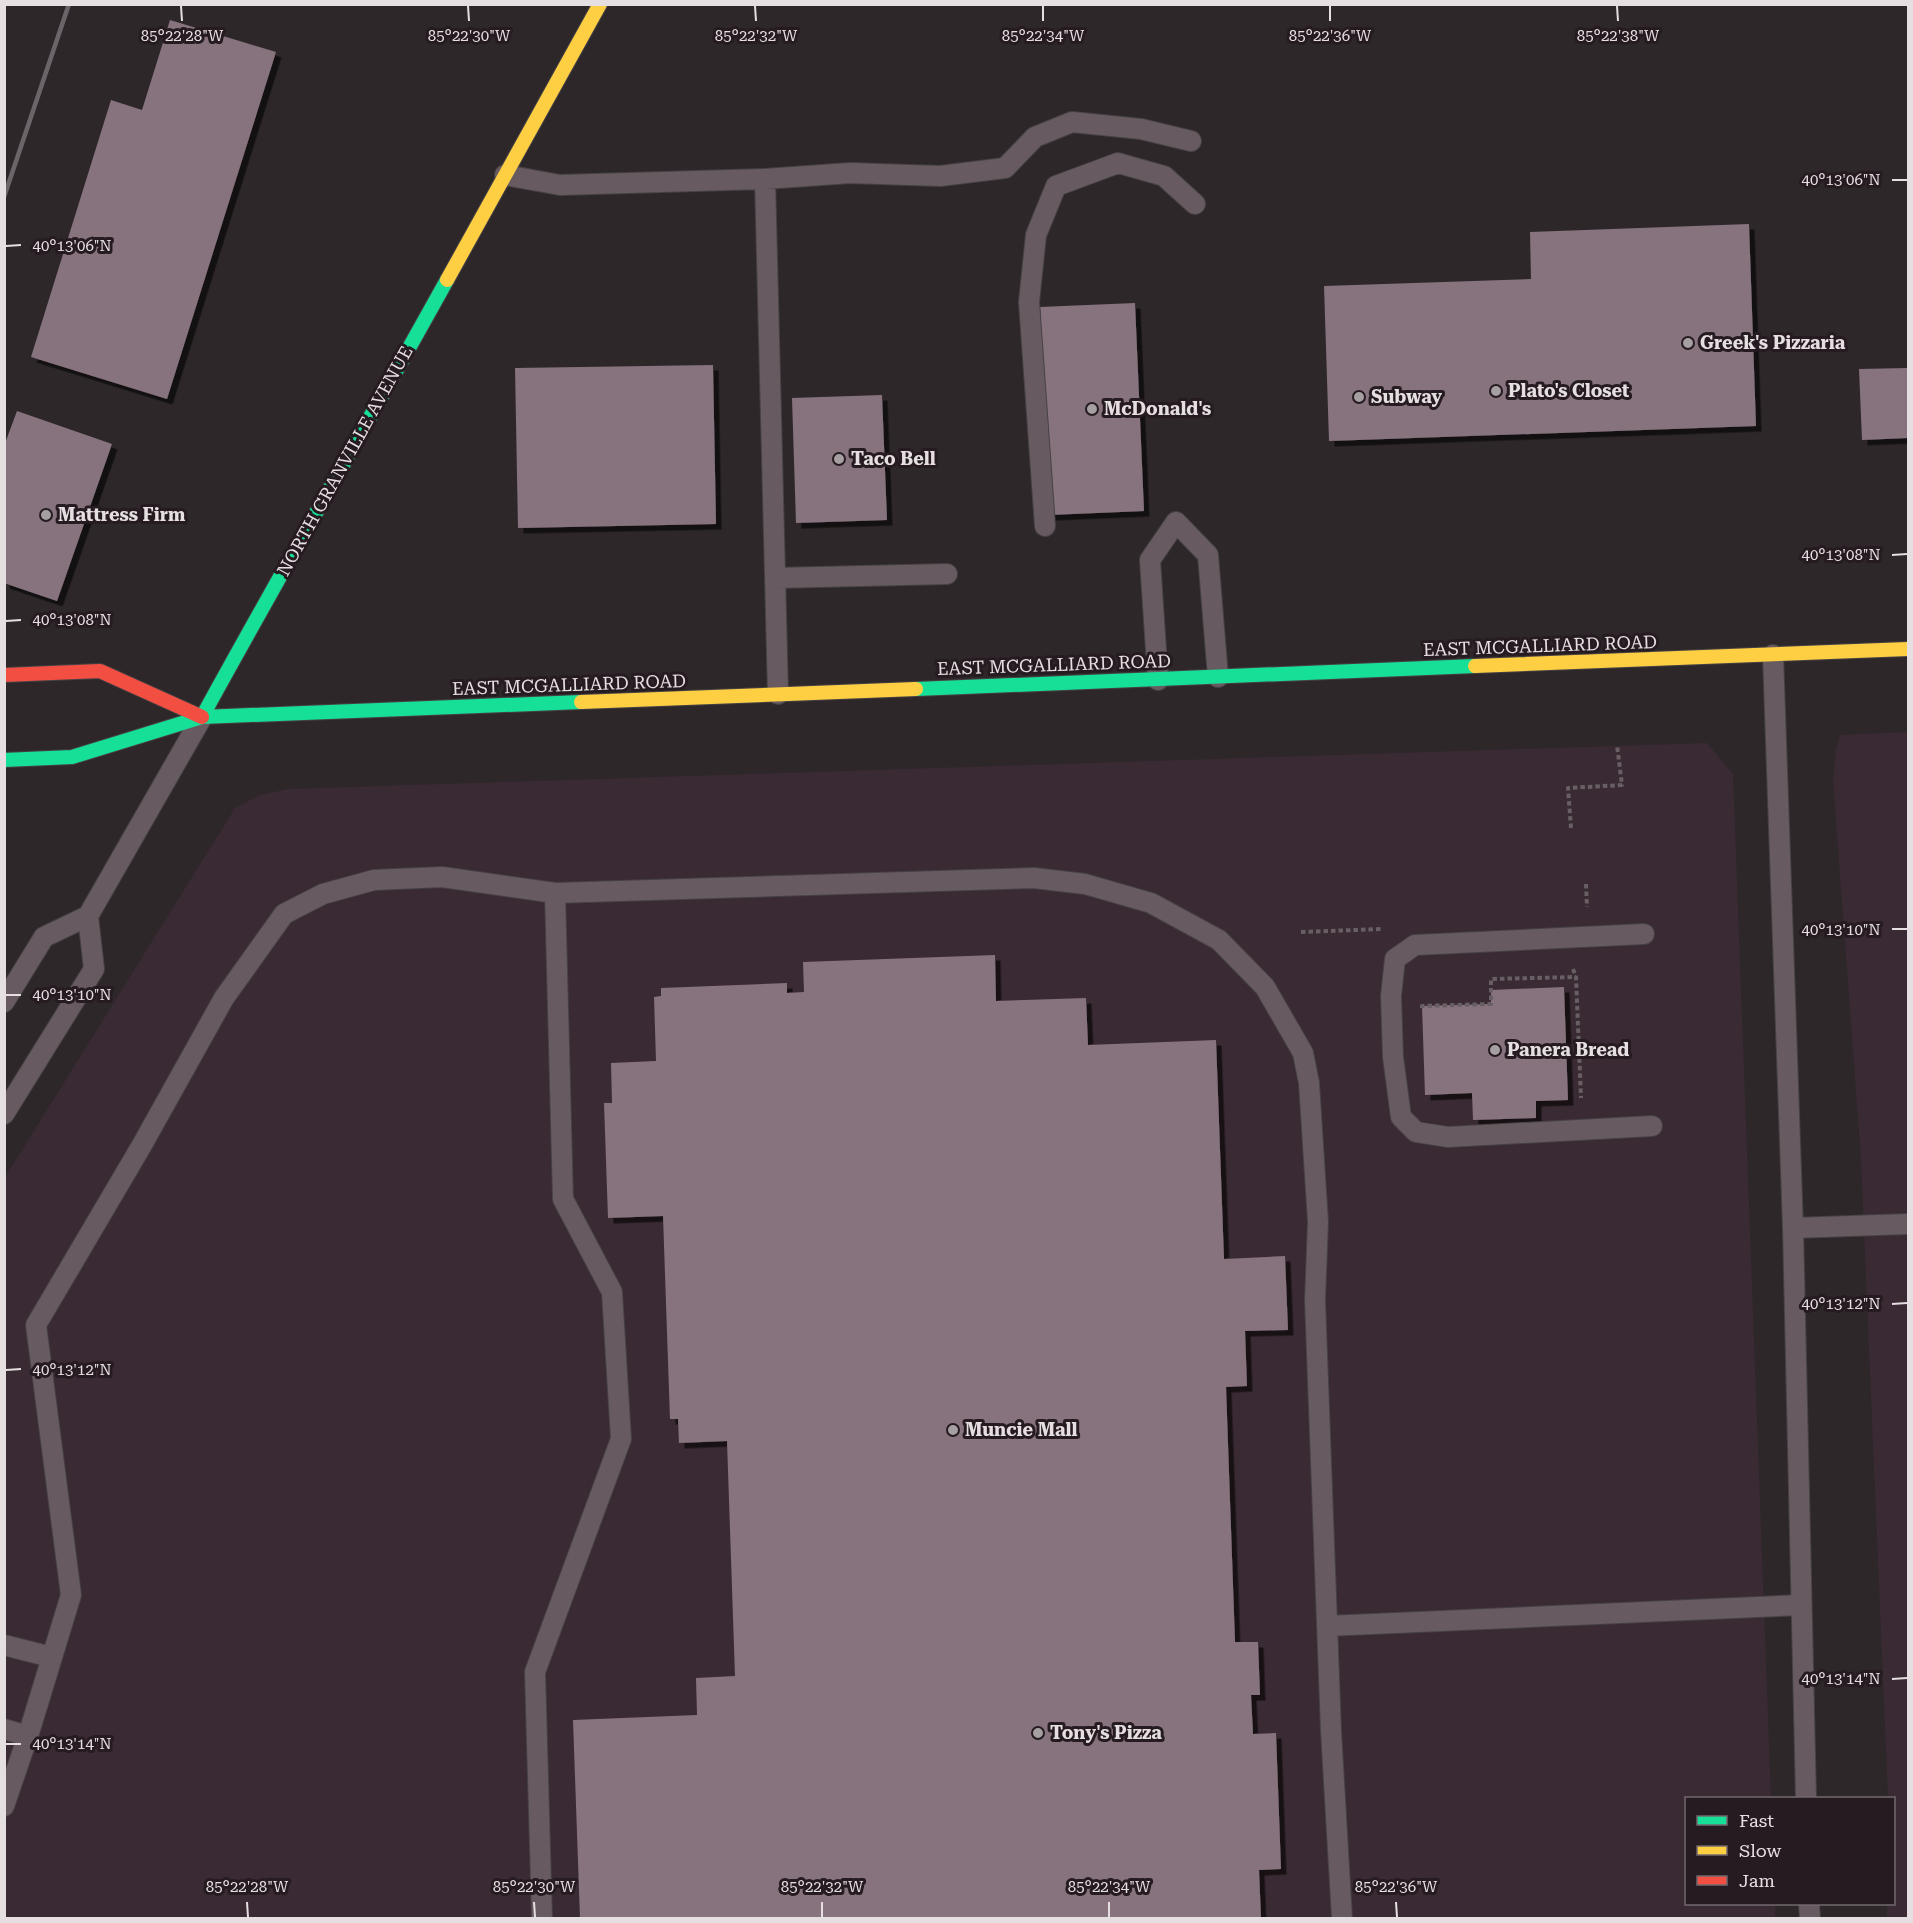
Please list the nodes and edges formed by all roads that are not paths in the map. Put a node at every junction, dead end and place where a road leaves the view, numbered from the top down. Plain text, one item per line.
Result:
1 (600, 4) edge
2 (1191, 141) dead end
3 (505, 175) junction
4 (765, 179) junction
5 (1195, 204) dead end
6 (1045, 526) dead end
7 (947, 574) dead end
8 (775, 578) junction
9 (1908, 649) edge
10 (1773, 655) junction
11 (4, 675) edge
12 (1218, 677) junction
13 (1158, 680) junction
14 (778, 694) junction
15 (202, 717) junction
16 (4, 760) edge
17 (555, 893) junction
18 (88, 916) junction
19 (1644, 934) dead end
20 (4, 1002) edge
21 (4, 1114) edge
22 (1652, 1126) dead end
23 (1908, 1224) edge
24 (1793, 1228) junction
25 (1801, 1605) junction
26 (1327, 1626) junction
27 (4, 1644) edge
28 (51, 1657) junction
29 (4, 1729) edge
30 (28, 1736) junction
31 (1806, 1797) edge
32 (4, 1806) edge
33 (542, 1918) edge
34 (1342, 1918) edge

1 - 3 main road, NORTH GRANVILLE AVENUE
2 - 4 lane
3 - 4 lane
3 - 15 main road, NORTH GRANVILLE AVENUE
4 - 8 lane
5 - 6 lane
7 - 8 lane
8 - 14 lane
9 - 10 main road, EAST MCGALLIARD ROAD
10 - 12 main road, EAST MCGALLIARD ROAD
10 - 24 lane
11 - 15 main road, EAST MCGALLIARD ROAD
12 - 13 main road, EAST MCGALLIARD ROAD
12 - 13 lane
13 - 14 main road, EAST MCGALLIARD ROAD
14 - 15 main road, EAST MCGALLIARD ROAD
15 - 16 main road, EAST MCGALLIARD ROAD
15 - 18 lane, NORTH GRANVILLE AVENUE
17 - 26 lane
17 - 28 lane
17 - 33 lane
18 - 20 lane
18 - 21 lane
19 - 22 lane
23 - 24 lane
24 - 25 lane
25 - 26 lane
25 - 31 lane
26 - 34 lane
27 - 28 lane
28 - 30 lane
29 - 30 lane
30 - 32 lane

